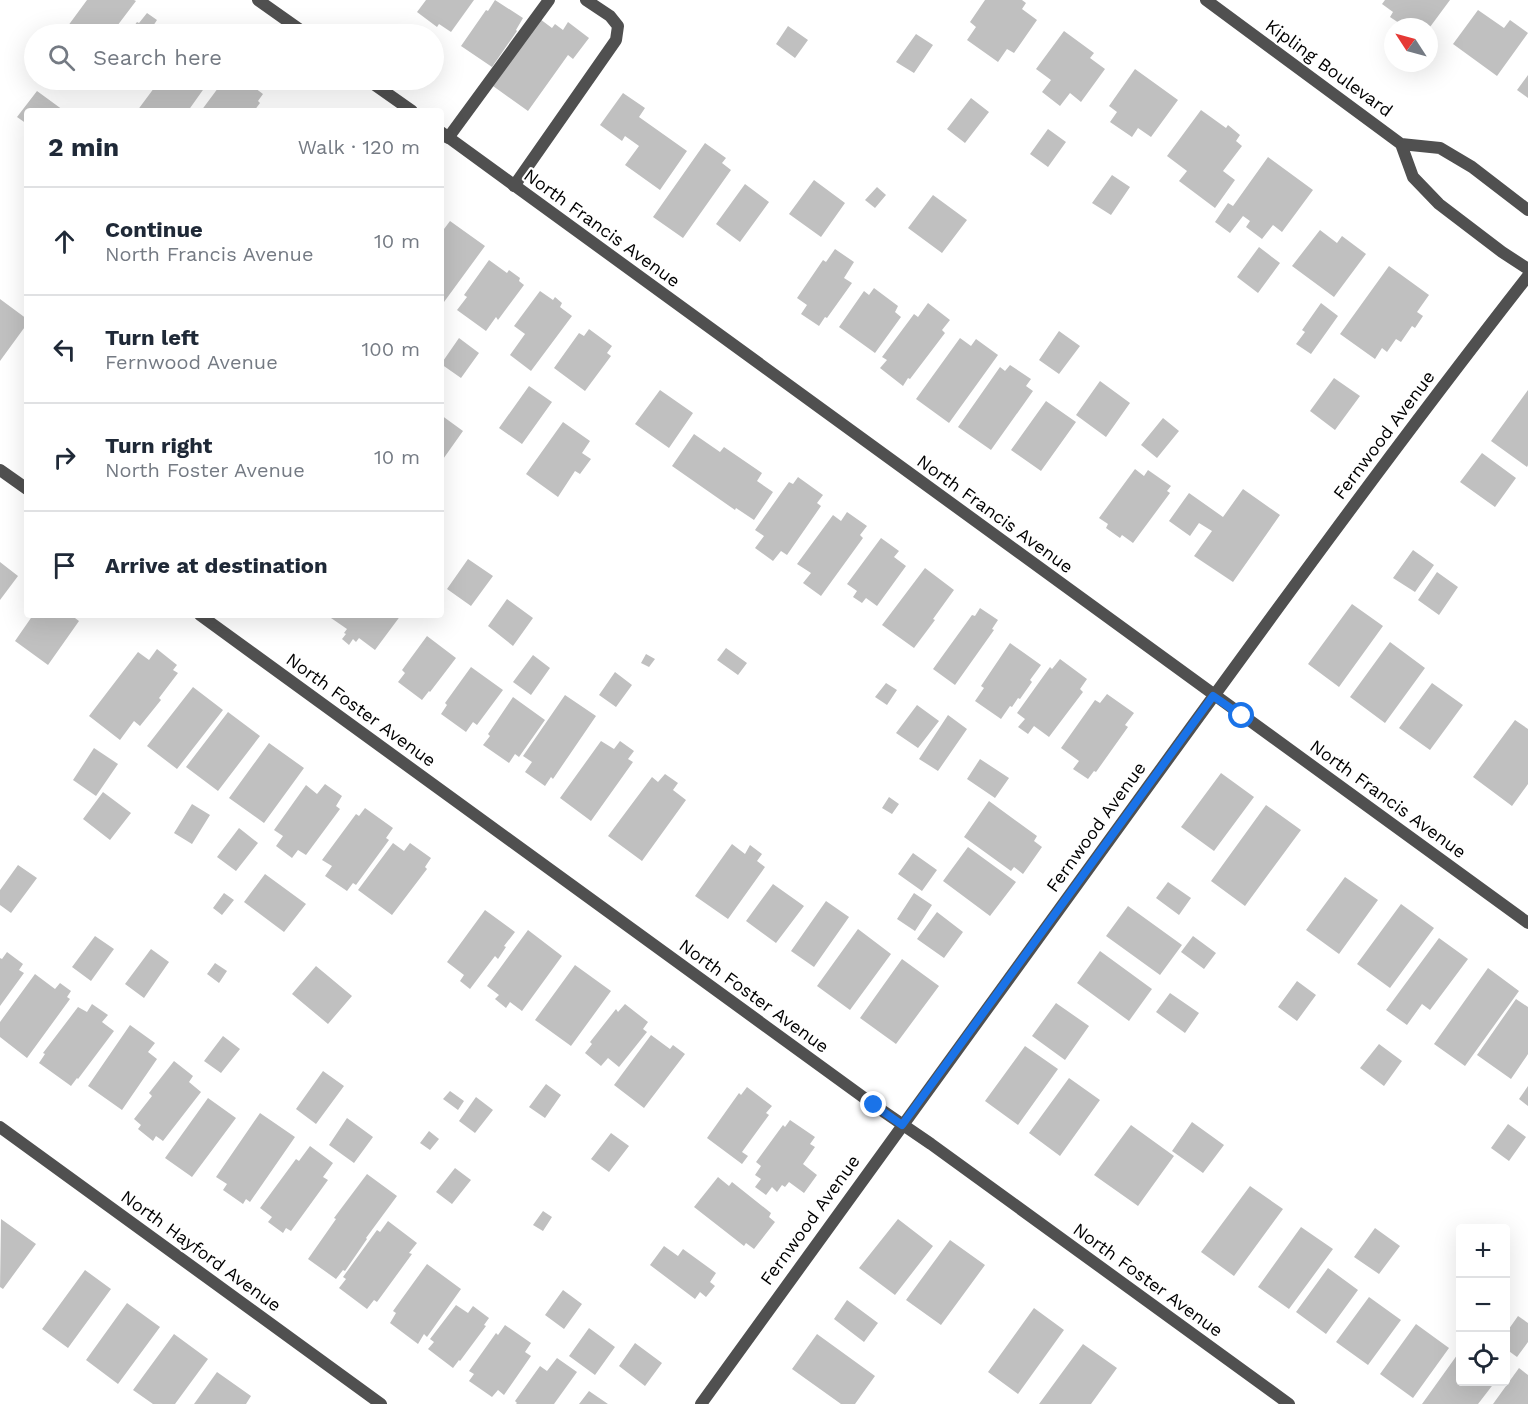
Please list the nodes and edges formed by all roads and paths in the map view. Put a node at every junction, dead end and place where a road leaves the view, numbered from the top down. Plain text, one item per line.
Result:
1 (258, 0) edge
2 (549, 0) edge
3 (586, 0) edge
4 (1206, 0) edge
5 (292, 24) edge
6 (382, 90) edge
7 (407, 108) edge
8 (445, 135) edge
9 (1401, 144) junction
10 (514, 186) junction
11 (1528, 210) edge
12 (1528, 269) edge
13 (1528, 276) edge
14 (0, 470) edge
15 (24, 487) edge
16 (204, 618) edge
17 (1213, 696) junction
18 (1528, 923) edge
19 (902, 1125) junction
20 (0, 1127) edge
21 (381, 1404) edge
22 (701, 1404) edge
23 (1289, 1404) edge

1 - 5 street
2 - 8 street
3 - 10 street
4 - 9 street, Kipling Boulevard
6 - 7 street
8 - 10 street, North Francis Avenue
9 - 11 street
9 - 12 street
10 - 17 street, North Francis Avenue
13 - 17 street, Fernwood Avenue
14 - 15 street
16 - 19 street, North Foster Avenue
17 - 18 street, North Francis Avenue
17 - 19 street, Fernwood Avenue
19 - 22 street, Fernwood Avenue
19 - 23 street, North Foster Avenue
20 - 21 street, North Hayford Avenue

